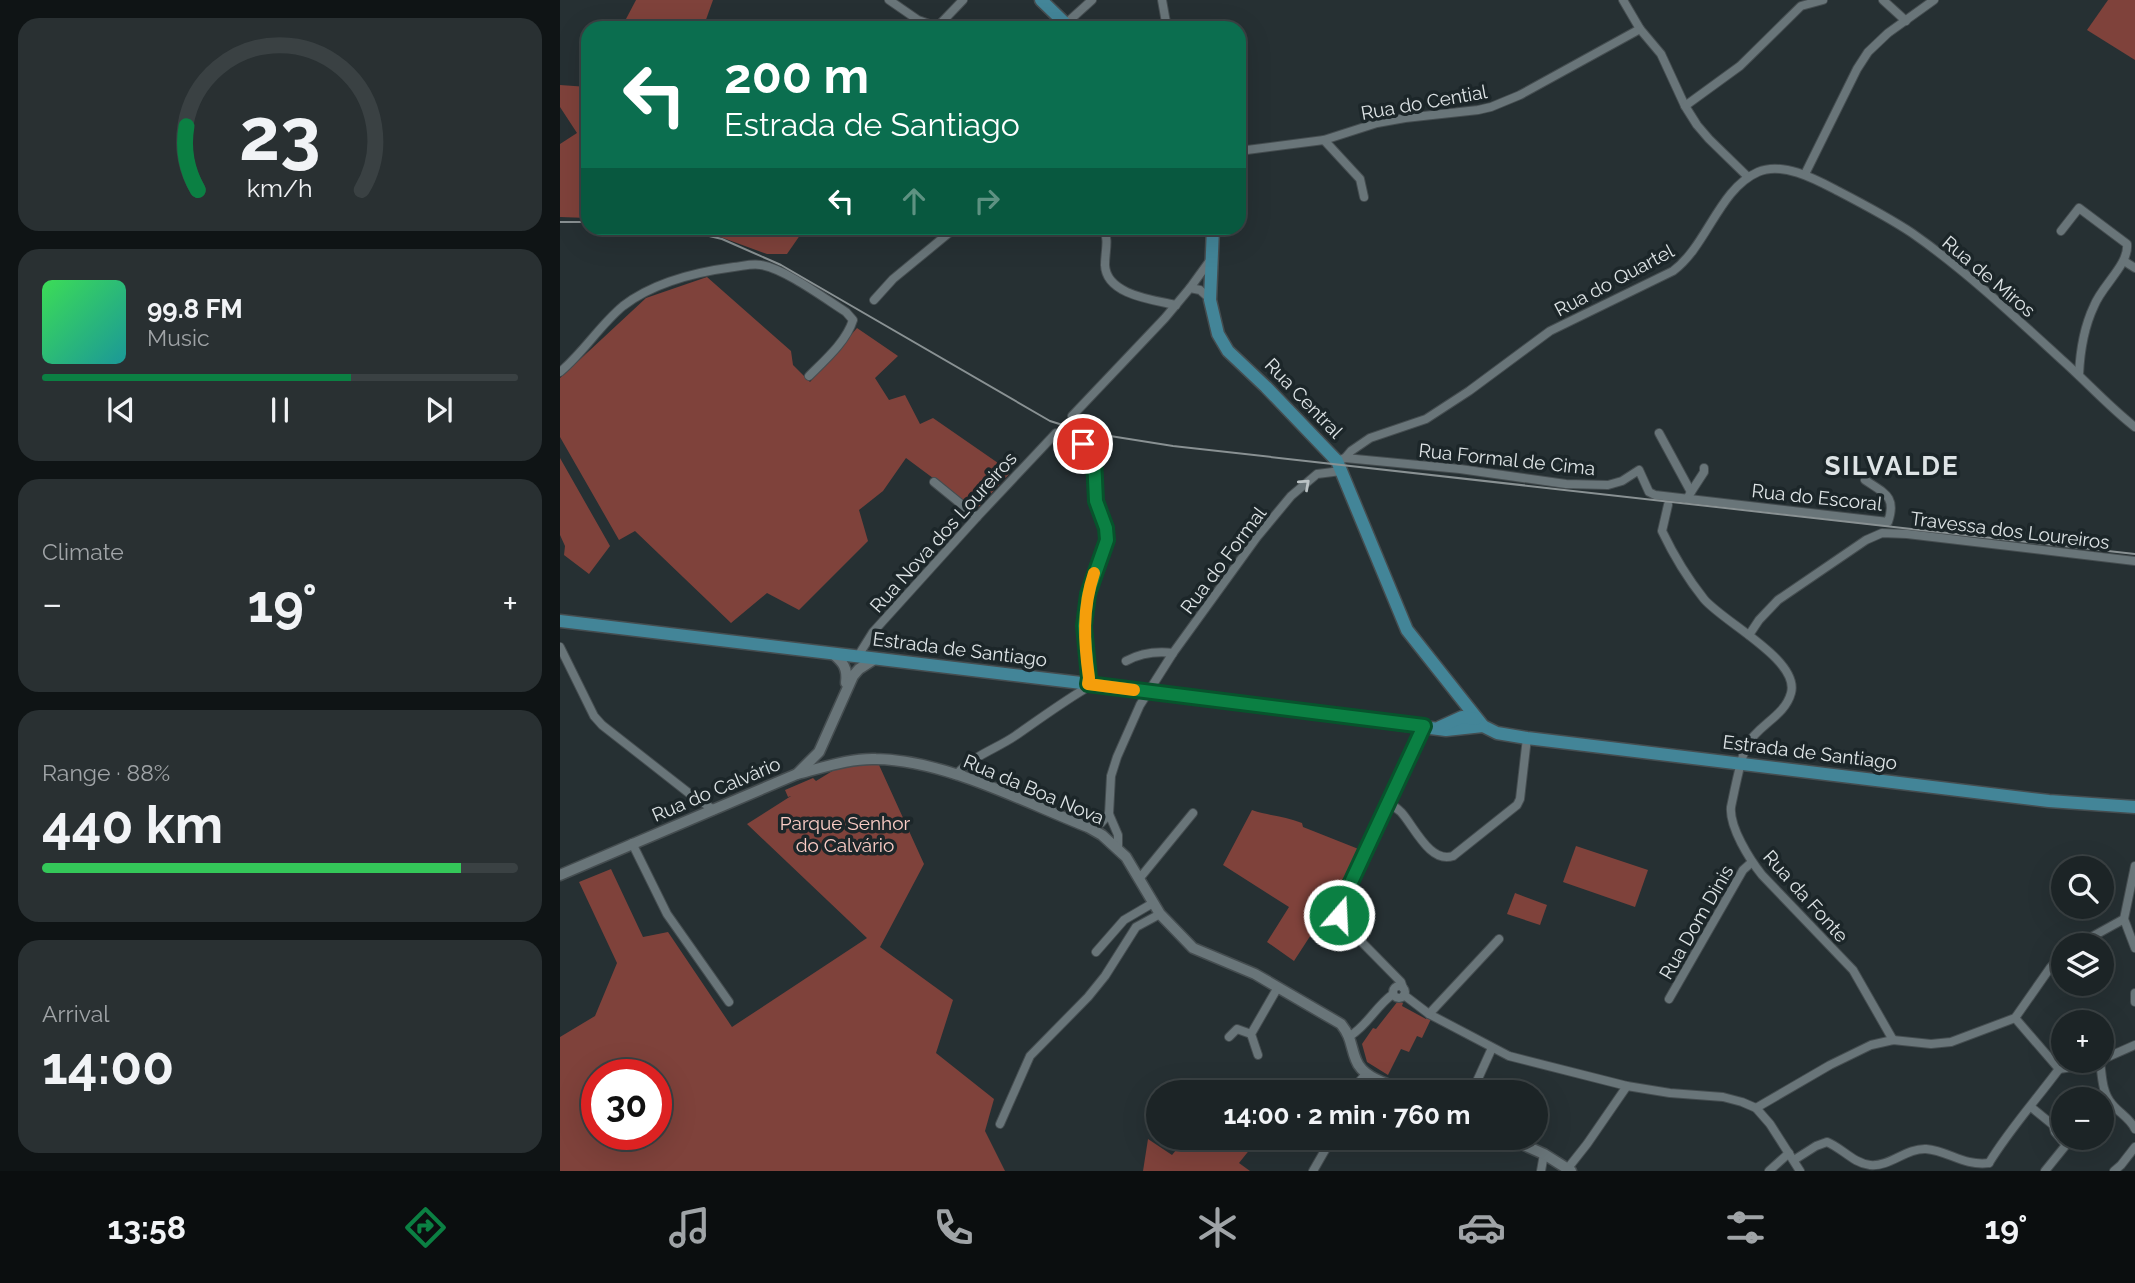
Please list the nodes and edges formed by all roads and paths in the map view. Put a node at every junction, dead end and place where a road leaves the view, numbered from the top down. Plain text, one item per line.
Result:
1 (889, 0) edge
2 (963, 0) edge
3 (1041, 0) edge
4 (1092, 0) edge
5 (1162, 0) edge
6 (1623, 0) edge
7 (1823, 0) edge
8 (1883, 0) edge
9 (1934, 0) edge
10 (924, 21) edge
11 (943, 21) edge
12 (1060, 21) edge
13 (1071, 21) edge
14 (1166, 21) edge
15 (1906, 21) junction
16 (1640, 29) junction
17 (1685, 106) junction
18 (1324, 140) junction
19 (1246, 150) edge
20 (1805, 174) junction
21 (1748, 177) junction
22 (1364, 197) dead end
23 (2061, 231) dead end
24 (946, 235) edge
25 (1107, 235) edge
26 (1213, 235) edge
27 (1211, 258) junction
28 (2124, 261) junction
29 (2135, 268) edge
30 (1190, 288) junction
31 (874, 300) dead end
32 (1210, 300) junction
33 (1176, 305) junction
34 (560, 372) edge
35 (2079, 375) junction
36 (809, 376) dead end
37 (1072, 416) dead end
38 (2135, 428) edge
39 (1659, 433) dead end
40 (1341, 463) junction
41 (1704, 468) dead end
42 (1865, 480) dead end
43 (934, 482) dead end
44 (1649, 492) joint
45 (1689, 495) junction
46 (1668, 505) dead end
47 (977, 517) junction
48 (2135, 561) edge
49 (560, 621) edge
50 (1749, 635) junction
51 (560, 646) edge
52 (832, 653) junction
53 (1173, 653) junction
54 (858, 656) junction
55 (876, 658) junction
56 (1126, 661) dead end
57 (850, 673) junction
58 (1088, 684) junction
59 (1149, 691) junction
60 (1467, 717) junction
61 (1424, 726) junction
62 (1527, 738) junction
63 (825, 741) junction
64 (1742, 763) junction
65 (839, 764) junction
66 (797, 774) junction
67 (956, 775) junction
68 (1387, 803) junction
69 (2135, 807) edge
70 (714, 810) junction
71 (1193, 813) dead end
72 (1109, 814) junction
73 (1088, 827) junction
74 (632, 843) junction
75 (1118, 849) junction
76 (1752, 862) junction
77 (2135, 866) edge
78 (560, 875) edge
79 (1139, 879) junction
80 (1153, 903) junction
81 (1160, 914) junction
82 (2124, 919) junction
83 (2099, 933) edge
84 (1499, 939) dead end
85 (2135, 948) edge
86 (1096, 952) dead end
87 (2051, 967) edge
88 (1278, 987) junction
89 (1399, 991) junction
90 (2135, 993) edge
91 (1669, 999) dead end
92 (729, 1002) dead end
93 (2135, 1002) edge
94 (1429, 1014) junction
95 (2015, 1018) junction
96 (1251, 1034) junction
97 (1350, 1036) junction
98 (1229, 1037) dead end
99 (1893, 1040) junction
100 (2135, 1045) edge
101 (1492, 1048) junction
102 (1258, 1055) dead end
103 (2114, 1055) edge
104 (2051, 1060) edge
105 (2056, 1073) edge
106 (2102, 1073) edge
107 (1366, 1074) junction
108 (1361, 1080) edge
109 (1380, 1080) edge
110 (1477, 1080) edge
111 (1627, 1086) junction
112 (2031, 1107) junction
113 (1756, 1108) junction
114 (1000, 1124) dead end
115 (2135, 1129) edge
116 (2135, 1147) edge
117 (1325, 1150) edge
118 (1536, 1150) edge
119 (1545, 1154) junction
120 (1792, 1157) junction
121 (2055, 1158) junction
122 (2066, 1164) dead end
123 (1991, 1167) edge
124 (1973, 1168) edge
125 (1570, 1170) edge
126 (1313, 1171) edge
127 (1541, 1171) edge
128 (1769, 1171) edge
129 (1800, 1171) edge
130 (2045, 1171) edge
131 (2114, 1171) edge

1 - 10 street
2 - 11 street
3 - 12 main road
4 - 13 street
5 - 14 street
6 - 16 street
7 - 17 street
8 - 15 street
9 - 15 street
15 - 20 street
16 - 17 street
16 - 18 street, Rua do Cential
17 - 21 street
18 - 19 street, Rua do Cential
18 - 22 street
20 - 21 street
20 - 35 street, Rua de Miros
21 - 40 street, Rua do Quartel
23 - 28 street
24 - 31 street
25 - 33 street
26 - 27 main road, Rua Central
27 - 30 street
27 - 32 main road, Rua Central
28 - 29 street
28 - 35 street
30 - 32 street
30 - 33 street
32 - 40 main road, Rua Central
33 - 37 street
34 - 36 street
35 - 38 street, Rua de Miros
39 - 45 street
40 - 44 street, Rua Formal de Cima
53 -> 40 street, Rua do Formal
40 - 60 main road, Rua Central
41 - 45 street
42 - 45 street, Rua do Escoral
43 - 47 street
44 - 45 street, Rua do Escoral
46 - 50 street, Rua da Fonte
47 - 54 street, Rua Nova dos Loureiros
47 - 58 street, Rua Nova dos Loureiros
48 - 50 street, Travessa dos Loureiros
49 - 52 main road, Estrada de Santiago
50 - 64 street, Rua da Fonte
51 - 70 street
52 - 54 main road, Estrada de Santiago
52 - 57 main road
53 - 56 street
53 - 59 street, Rua do Formal
54 - 55 main road, Estrada de Santiago
54 - 57 main road
55 - 57 main road
55 - 58 main road, Estrada de Santiago
57 - 63 main road, Rua do Calvário
58 - 59 main road, Estrada de Santiago
58 - 67 street
59 - 61 main road, Estrada de Santiago
59 - 72 street, Rua do Formal
60 - 61 main road, Estrada de Santiago
60 - 62 main road, Estrada de Santiago
61 - 68 street
62 - 64 main road, Estrada de Santiago
62 - 68 street
63 - 65 main road
63 - 66 main road, Rua do Calvário
64 - 69 main road, Estrada de Santiago
64 - 76 street, Rua da Fonte
65 - 66 main road, Rua da Boa Nova
65 - 67 main road, Rua da Boa Nova
66 - 70 main road, Rua do Calvário
67 - 73 main road, Rua da Boa Nova
68 - 89 street
70 - 74 main road, Rua do Calvário
71 - 79 street
72 - 73 street
72 - 75 street, Rua do Formal
73 - 75 main road, Rua da Boa Nova
74 - 78 main road, Rua do Calvário
74 - 92 street
75 - 79 main road, Rua da Boa Nova
76 - 91 street, Rua Dom Dinis
76 - 99 street, Rua da Fonte
77 - 82 street
79 - 80 main road, Rua da Boa Nova
80 - 81 main road, Rua da Boa Nova
80 - 86 street
81 - 88 main road, Rua da Boa Nova
81 - 114 street
82 - 83 street
82 - 85 street
84 - 94 street
87 - 95 street
88 - 96 street
88 - 97 main road, Rua da Boa Nova
89 - 94 street
89 - 97 street
90 - 93 street
94 - 101 street
95 - 99 street
95 - 104 street
96 - 98 street
96 - 102 street
97 - 107 main road
99 - 113 street
100 - 103 street
101 - 110 street
101 - 111 street
105 - 112 street
106 - 115 street
107 - 108 street
107 - 109 main road
111 - 113 street
111 - 125 street
112 - 121 street
112 - 123 street
113 - 120 street
116 - 131 street
117 - 126 street
118 - 119 main road
119 - 125 main road
119 - 127 street
120 - 124 street
120 - 128 street
120 - 129 street
121 - 122 street
121 - 130 street
123 - 124 street

